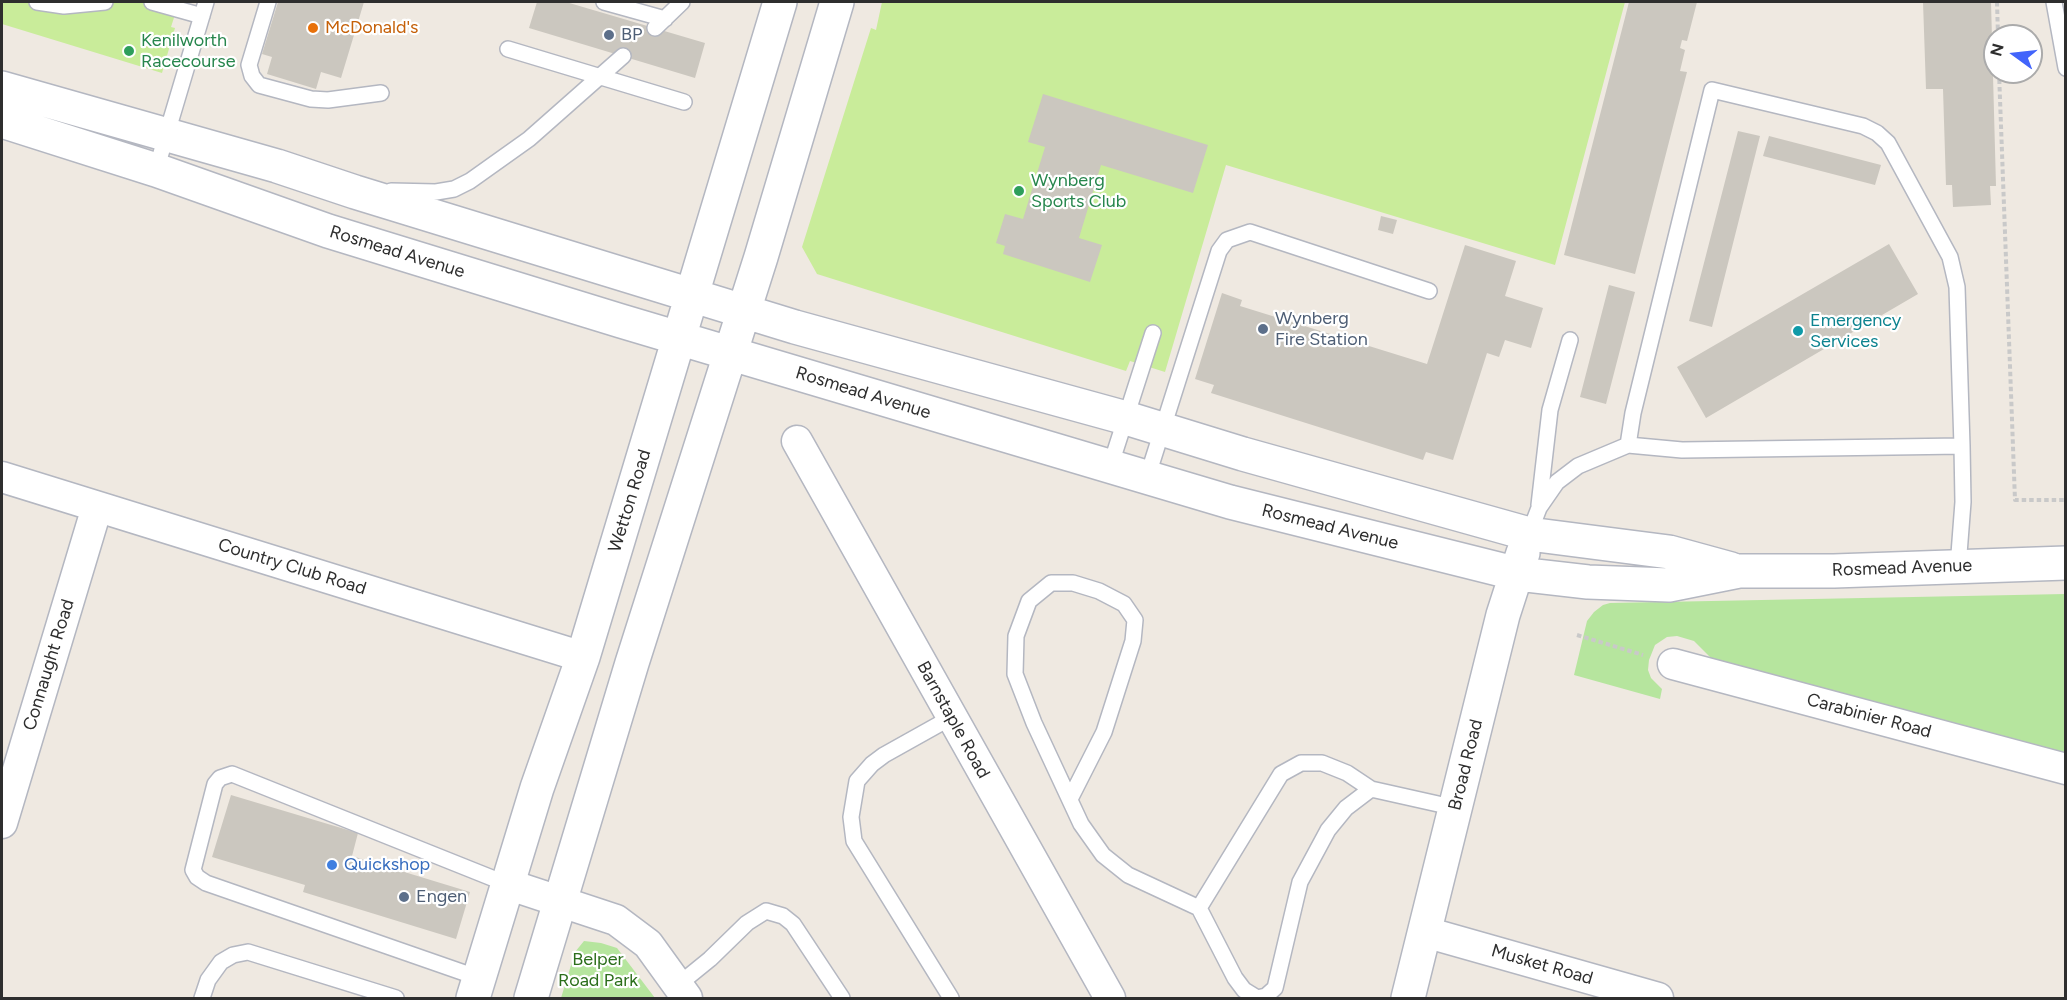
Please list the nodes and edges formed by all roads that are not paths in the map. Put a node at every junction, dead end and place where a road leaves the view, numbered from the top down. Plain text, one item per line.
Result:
1 (37, 2) edge
2 (105, 2) edge
3 (153, 2) edge
4 (268, 2) edge
5 (604, 2) edge
6 (682, 2) edge
7 (780, 2) edge
8 (837, 2) edge
9 (2054, 2) edge
10 (204, 9) edge
11 (508, 49) dead end
12 (623, 56) dead end
13 (2066, 68) edge
14 (599, 77) junction
15 (2, 88) edge
16 (381, 93) dead end
17 (684, 102) dead end
18 (2, 121) edge
19 (167, 133) junction
20 (156, 170) junction
21 (355, 192) junction
22 (1429, 291) dead end
23 (692, 296) junction
24 (742, 311) junction
25 (1153, 333) dead end
26 (679, 338) junction
27 (1570, 340) dead end
28 (729, 353) junction
29 (1126, 418) junction
30 (1162, 430) junction
31 (797, 441) dead end
32 (1628, 445) junction
33 (1962, 446) junction
34 (1110, 467) junction
35 (2, 477) edge
36 (1147, 478) junction
37 (98, 507) junction
38 (1534, 521) junction
39 (2066, 563) edge
40 (1959, 567) junction
41 (1739, 571) junction
42 (1518, 574) junction
43 (583, 657) junction
44 (1673, 664) road end
45 (952, 717) junction
46 (2066, 769) edge
47 (1371, 789) junction
48 (1070, 799) junction
49 (1456, 808) junction
50 (2, 823) edge
51 (507, 884) junction
52 (560, 901) junction
53 (1199, 908) junction
54 (1425, 932) junction
55 (476, 988) edge
56 (682, 992) edge
57 (202, 999) edge
58 (396, 999) edge
59 (531, 999) edge
60 (842, 999) edge
61 (951, 999) edge
62 (1110, 999) edge
63 (1408, 999) edge
64 (1658, 999) edge

1 - 2 lane
3 - 10 lane
4 - 16 lane
5 - 6 lane
7 - 23 main road, Wetton Road
8 - 24 main road
9 - 13 lane
10 - 19 lane
11 - 14 lane
12 - 14 lane
14 - 17 lane
14 - 21 lane
15 - 19 main road, Rosmead Avenue
18 - 20 main road, Rosmead Avenue
19 - 20 lane
19 - 21 main road, Rosmead Avenue
20 - 26 main road, Rosmead Avenue
21 - 23 main road, Rosmead Avenue
22 - 30 lane
23 - 24 main road, Rosmead Avenue
23 - 26 main road, Wetton Road
24 - 28 main road
24 - 29 main road, Rosmead Avenue
25 - 29 lane
26 - 28 main road, Rosmead Avenue
26 - 43 main road, Wetton Road
27 - 38 lane
28 - 34 main road, Rosmead Avenue
28 - 52 main road
29 - 30 main road, Rosmead Avenue
29 - 34 lane
30 - 36 lane
30 - 38 main road, Rosmead Avenue
31 - 45 street, Barnstaple Road
32 - 33 lane
32 - 33 lane
32 - 38 lane
33 - 40 lane
34 - 36 main road, Rosmead Avenue
35 - 37 street, Country Club Road
36 - 42 main road, Rosmead Avenue
37 - 43 street, Country Club Road
37 - 50 street, Connaught Road
38 - 41 main road, Rosmead Avenue
38 - 42 main road, Broad Road
39 - 40 main road, Rosmead Avenue
40 - 41 main road, Rosmead Avenue
41 - 42 main road, Rosmead Avenue
42 - 49 main road, Broad Road
43 - 51 main road, Wetton Road
44 - 46 street, Carabinier Road
45 - 61 lane
45 - 62 street, Barnstaple Road
47 - 49 lane
47 - 53 lane
47 - 53 lane
48 - 48 lane
48 - 53 lane
49 - 54 main road, Broad Road
51 - 52 street
51 - 55 main road, Wetton Road
51 - 55 lane
52 - 56 street
52 - 59 main road
54 - 63 main road, Broad Road
54 - 64 street, Musket Road
56 - 60 lane
57 - 58 lane

